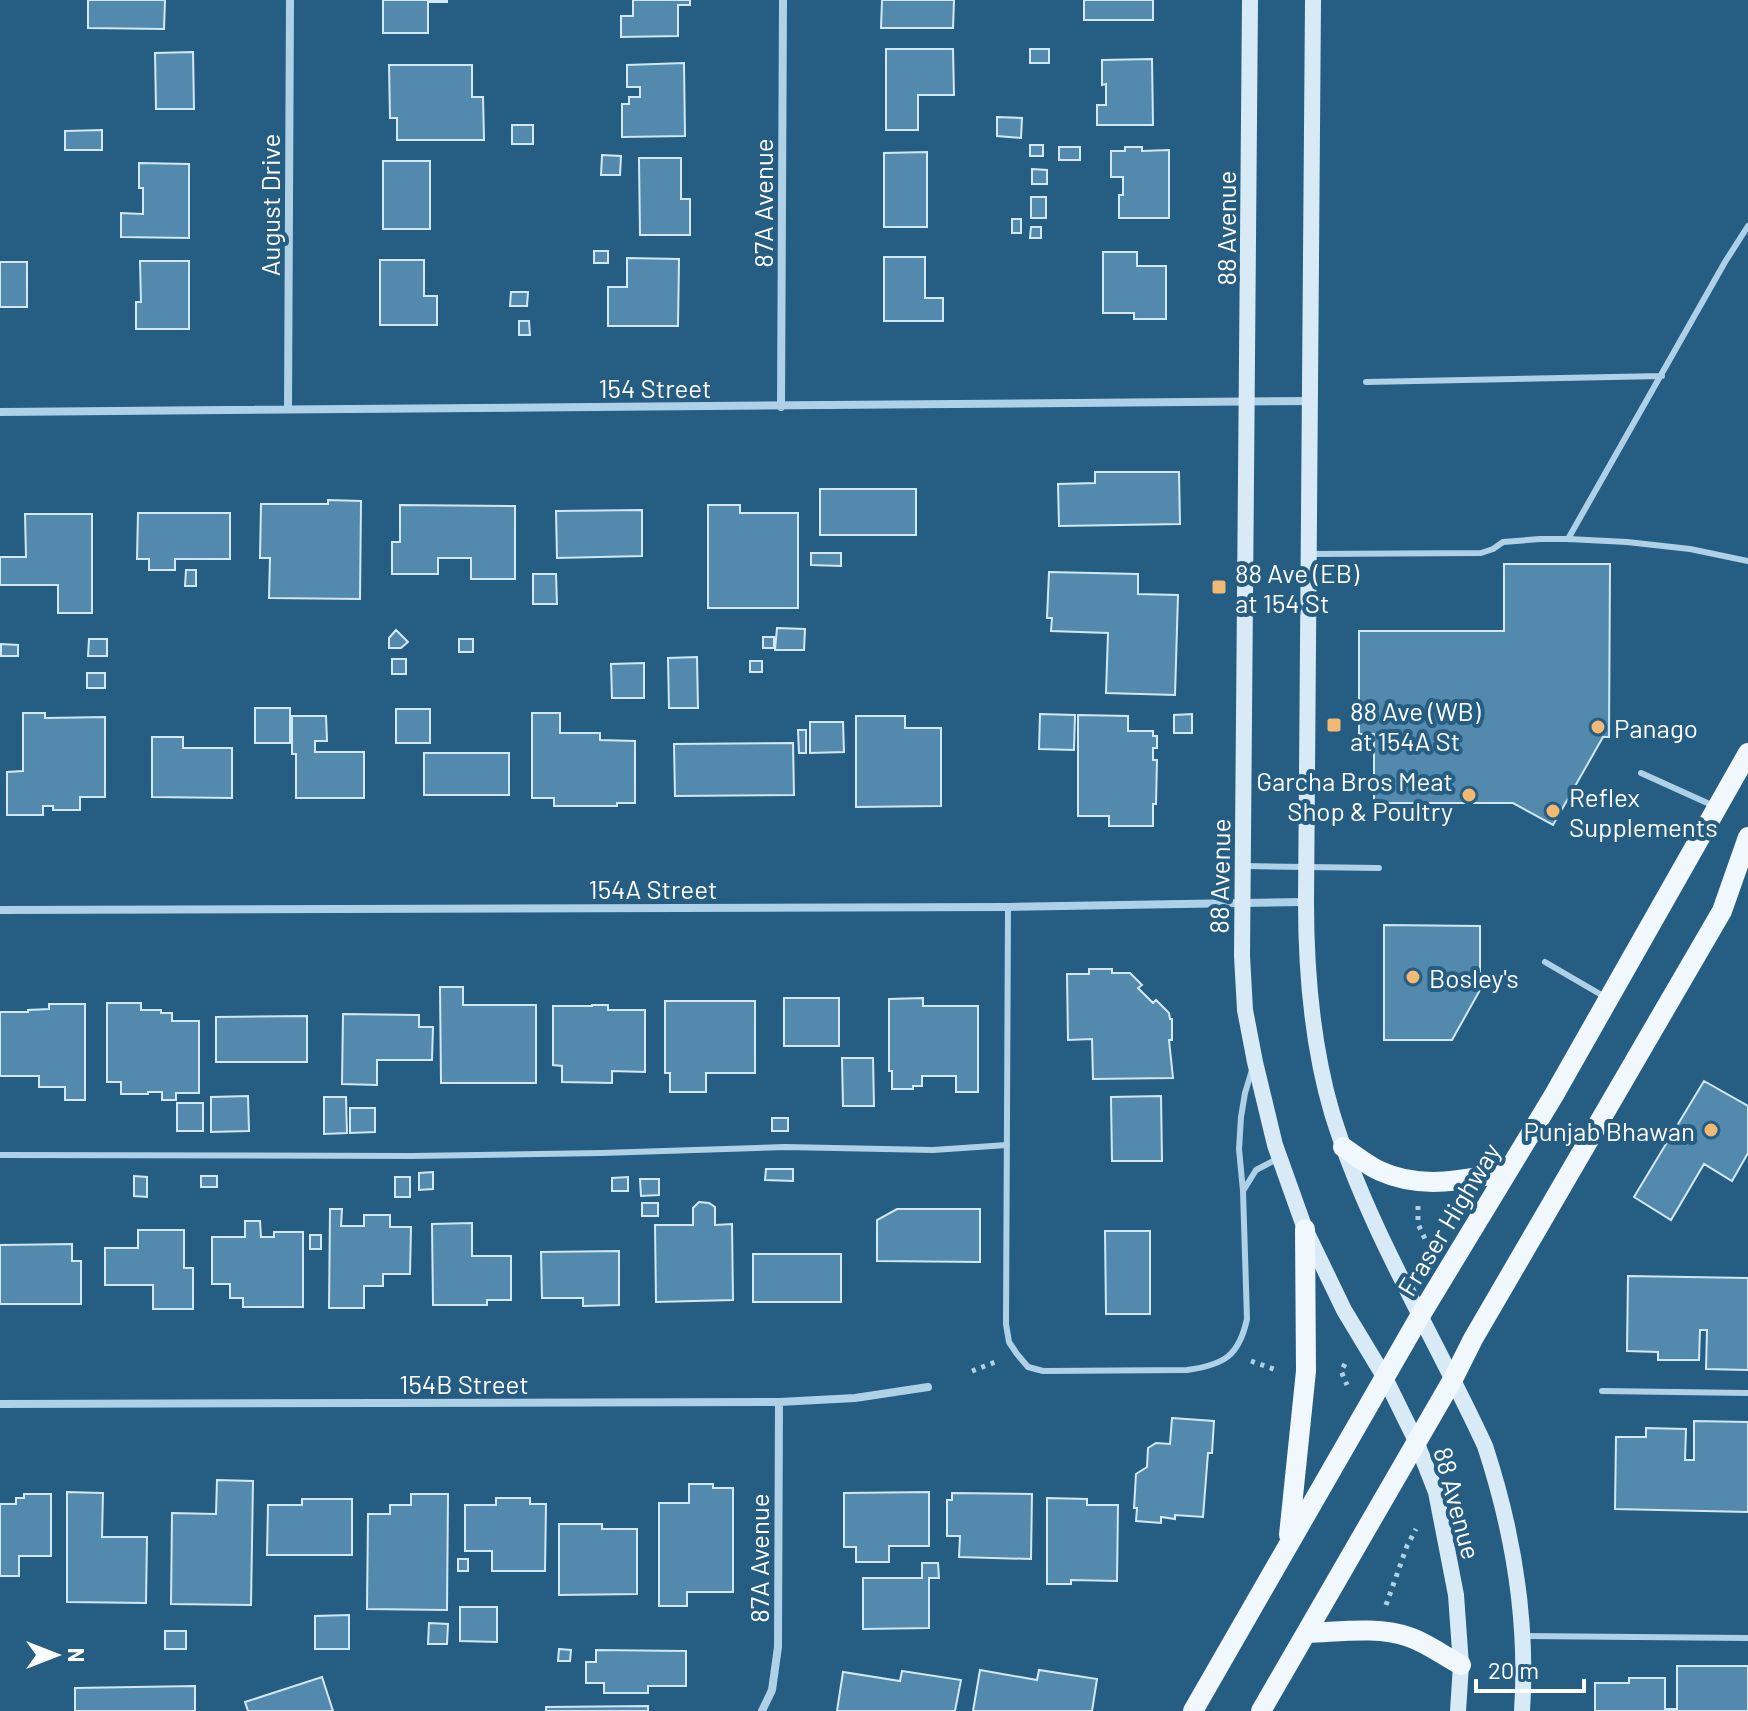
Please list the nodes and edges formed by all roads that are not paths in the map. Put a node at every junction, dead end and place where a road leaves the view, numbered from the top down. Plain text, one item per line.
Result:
1 (290, 0) edge
2 (783, 0) edge
3 (1250, 0) edge
4 (1313, 0) edge
5 (1748, 226) edge
6 (1662, 376) junction
7 (1366, 382) dead end
8 (1248, 401) junction
9 (1311, 401) junction
10 (781, 407) junction
11 (288, 409) junction
12 (0, 412) edge
13 (1568, 539) junction
14 (1310, 554) junction
15 (1748, 561) edge
16 (1748, 753) edge
17 (1641, 773) dead end
18 (1717, 807) junction
19 (1748, 837) edge
20 (1244, 866) junction
21 (1306, 867) junction
22 (1379, 868) dead end
23 (1306, 902) junction
24 (1243, 903) junction
25 (1008, 907) junction
26 (0, 910) edge
27 (1545, 962) dead end
28 (1608, 999) junction
29 (1255, 1062) junction
30 (1007, 1145) junction
31 (1343, 1147) junction
32 (0, 1155) edge
33 (1280, 1158) junction
34 (1506, 1172) junction
35 (1243, 1191) junction
36 (1305, 1229) junction
37 (1420, 1316) junction
38 (1385, 1378) junction
39 (1453, 1379) junction
40 (928, 1387) dead end
41 (1602, 1391) dead end
42 (1748, 1393) edge
43 (779, 1402) junction
44 (0, 1404) edge
45 (1416, 1441) junction
46 (1288, 1543) junction
47 (1307, 1633) junction
48 (1522, 1636) junction
49 (1748, 1638) edge
50 (1461, 1665) junction
51 (762, 1711) edge
52 (1193, 1711) edge
53 (1261, 1711) edge
54 (1458, 1711) edge
55 (1522, 1711) edge

1 - 11 street, August Drive
2 - 10 street, 87A Avenue
3 - 8 main road, 88 Avenue
4 - 9 main road, 88 Avenue
5 - 6 lane
6 - 7 lane
6 - 13 lane
8 - 9 street, 154 Street
8 - 10 street, 154 Street
8 - 20 main road, 88 Avenue
9 - 14 main road, 88 Avenue
10 - 11 street, 154 Street
11 - 12 street, 154 Street
13 - 14 lane
13 - 15 lane
14 - 21 main road, 88 Avenue
16 - 18 main road, Fraser Highway
17 - 18 lane
18 - 28 main road, Fraser Highway
19 - 39 main road
20 - 21 lane
20 - 24 main road, 88 Avenue
21 - 22 lane
21 - 23 main road, 88 Avenue
23 - 24 street, 154A Street
23 - 31 main road, 88 Avenue
24 - 25 street, 154A Street
24 - 29 main road, 88 Avenue
25 - 26 street, 154A Street
25 - 30 lane
27 - 28 lane
28 - 34 main road, Fraser Highway
29 - 33 main road, 88 Avenue
29 - 35 lane
30 - 32 lane
30 - 35 lane
31 - 34 main road
31 - 37 main road, 88 Avenue
33 - 35 lane
33 - 36 main road, 88 Avenue
34 - 37 main road, Fraser Highway
36 - 38 main road, 88 Avenue
36 - 46 main road
37 - 38 main road, Fraser Highway
37 - 39 main road, 88 Avenue
38 - 45 main road, 88 Avenue
38 - 46 main road, Fraser Highway
39 - 45 main road
39 - 48 main road, 88 Avenue
40 - 43 street, 154B Street
41 - 42 lane
43 - 44 street, 154B Street
43 - 51 street, 87A Avenue
45 - 47 main road
45 - 50 main road, 88 Avenue
46 - 52 main road, Fraser Highway
47 - 50 main road
47 - 53 main road
48 - 49 lane
48 - 55 main road, 88 Avenue
50 - 54 main road, 88 Avenue

